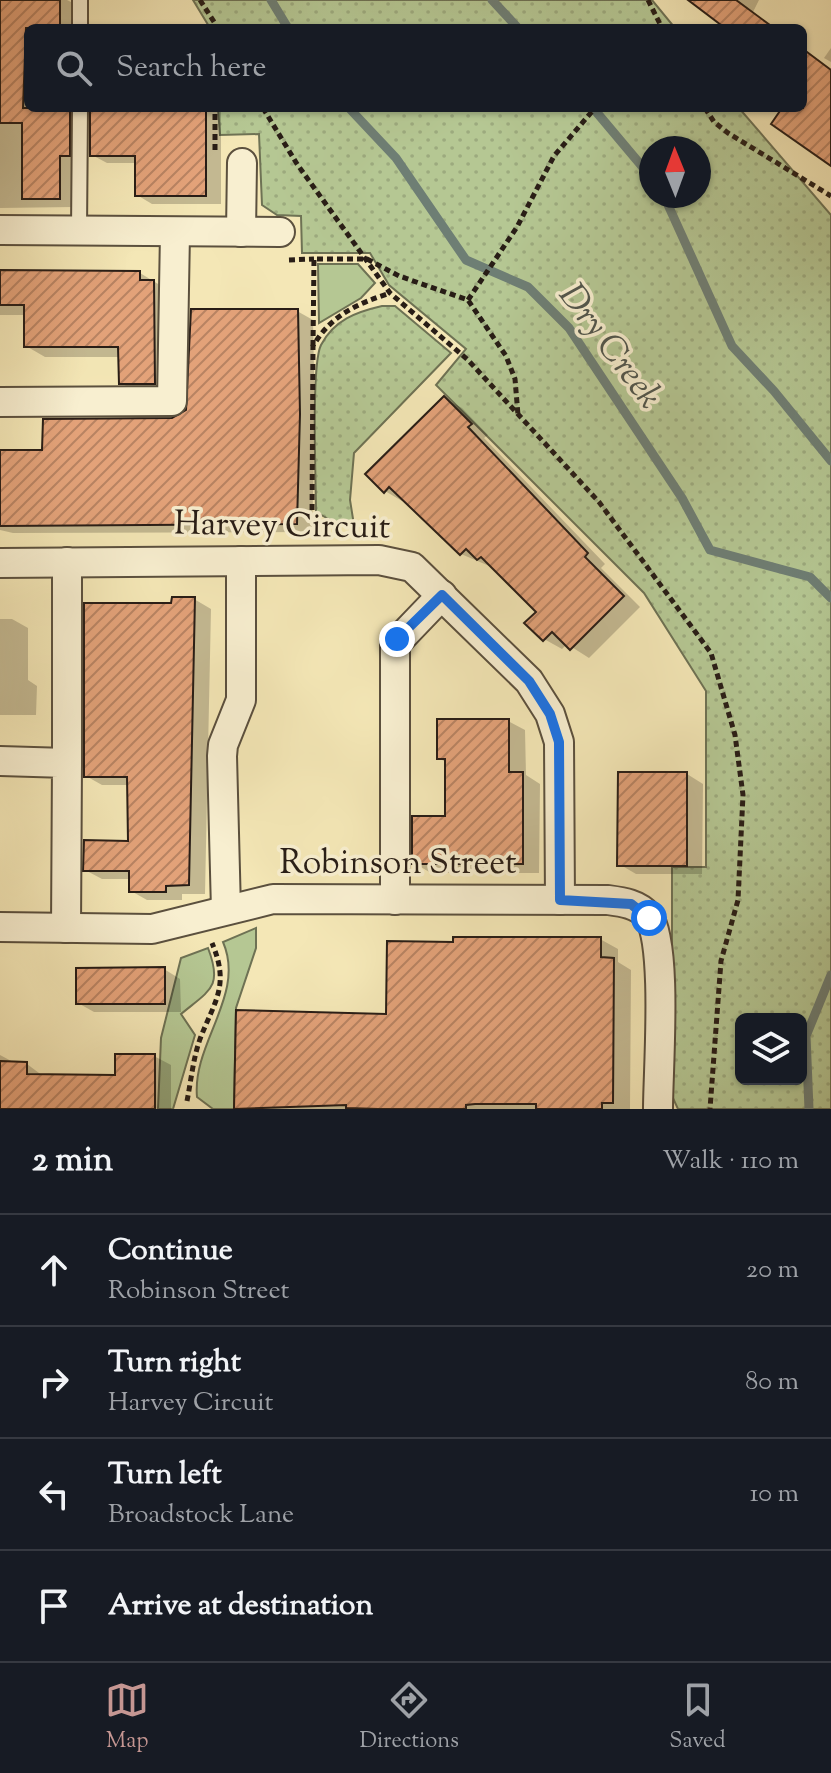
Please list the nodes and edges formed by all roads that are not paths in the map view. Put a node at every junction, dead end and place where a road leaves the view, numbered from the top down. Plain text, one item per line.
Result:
1 (80, 0) edge
2 (80, 24) edge
3 (80, 112) edge
4 (242, 163) dead end
5 (0, 230) edge
6 (79, 231) junction
7 (241, 232) junction
8 (280, 232) dead end
9 (175, 233) junction
10 (0, 402) edge
11 (241, 561) junction
12 (67, 562) junction
13 (0, 563) edge
14 (442, 595) junction
15 (0, 761) edge
16 (67, 763) junction
17 (395, 900) junction
18 (560, 900) junction
19 (214, 913) junction
20 (0, 927) edge
21 (66, 928) junction
22 (658, 1109) edge

1 - 2 lane
3 - 6 lane
4 - 7 street
5 - 6 street
6 - 9 street
7 - 8 street
7 - 9 street
9 - 10 street
11 - 12 street, Harvey Circuit
11 - 14 street, Harvey Circuit
11 - 19 street
12 - 13 street, Harvey Circuit
12 - 16 street
14 - 17 street
14 - 18 street, Harvey Circuit
15 - 16 street
16 - 21 street
17 - 18 street, Robinson Street
17 - 19 street, Robinson Street
18 - 22 street, Robinson Street
19 - 21 street, Robinson Street
20 - 21 street, Robinson Street

